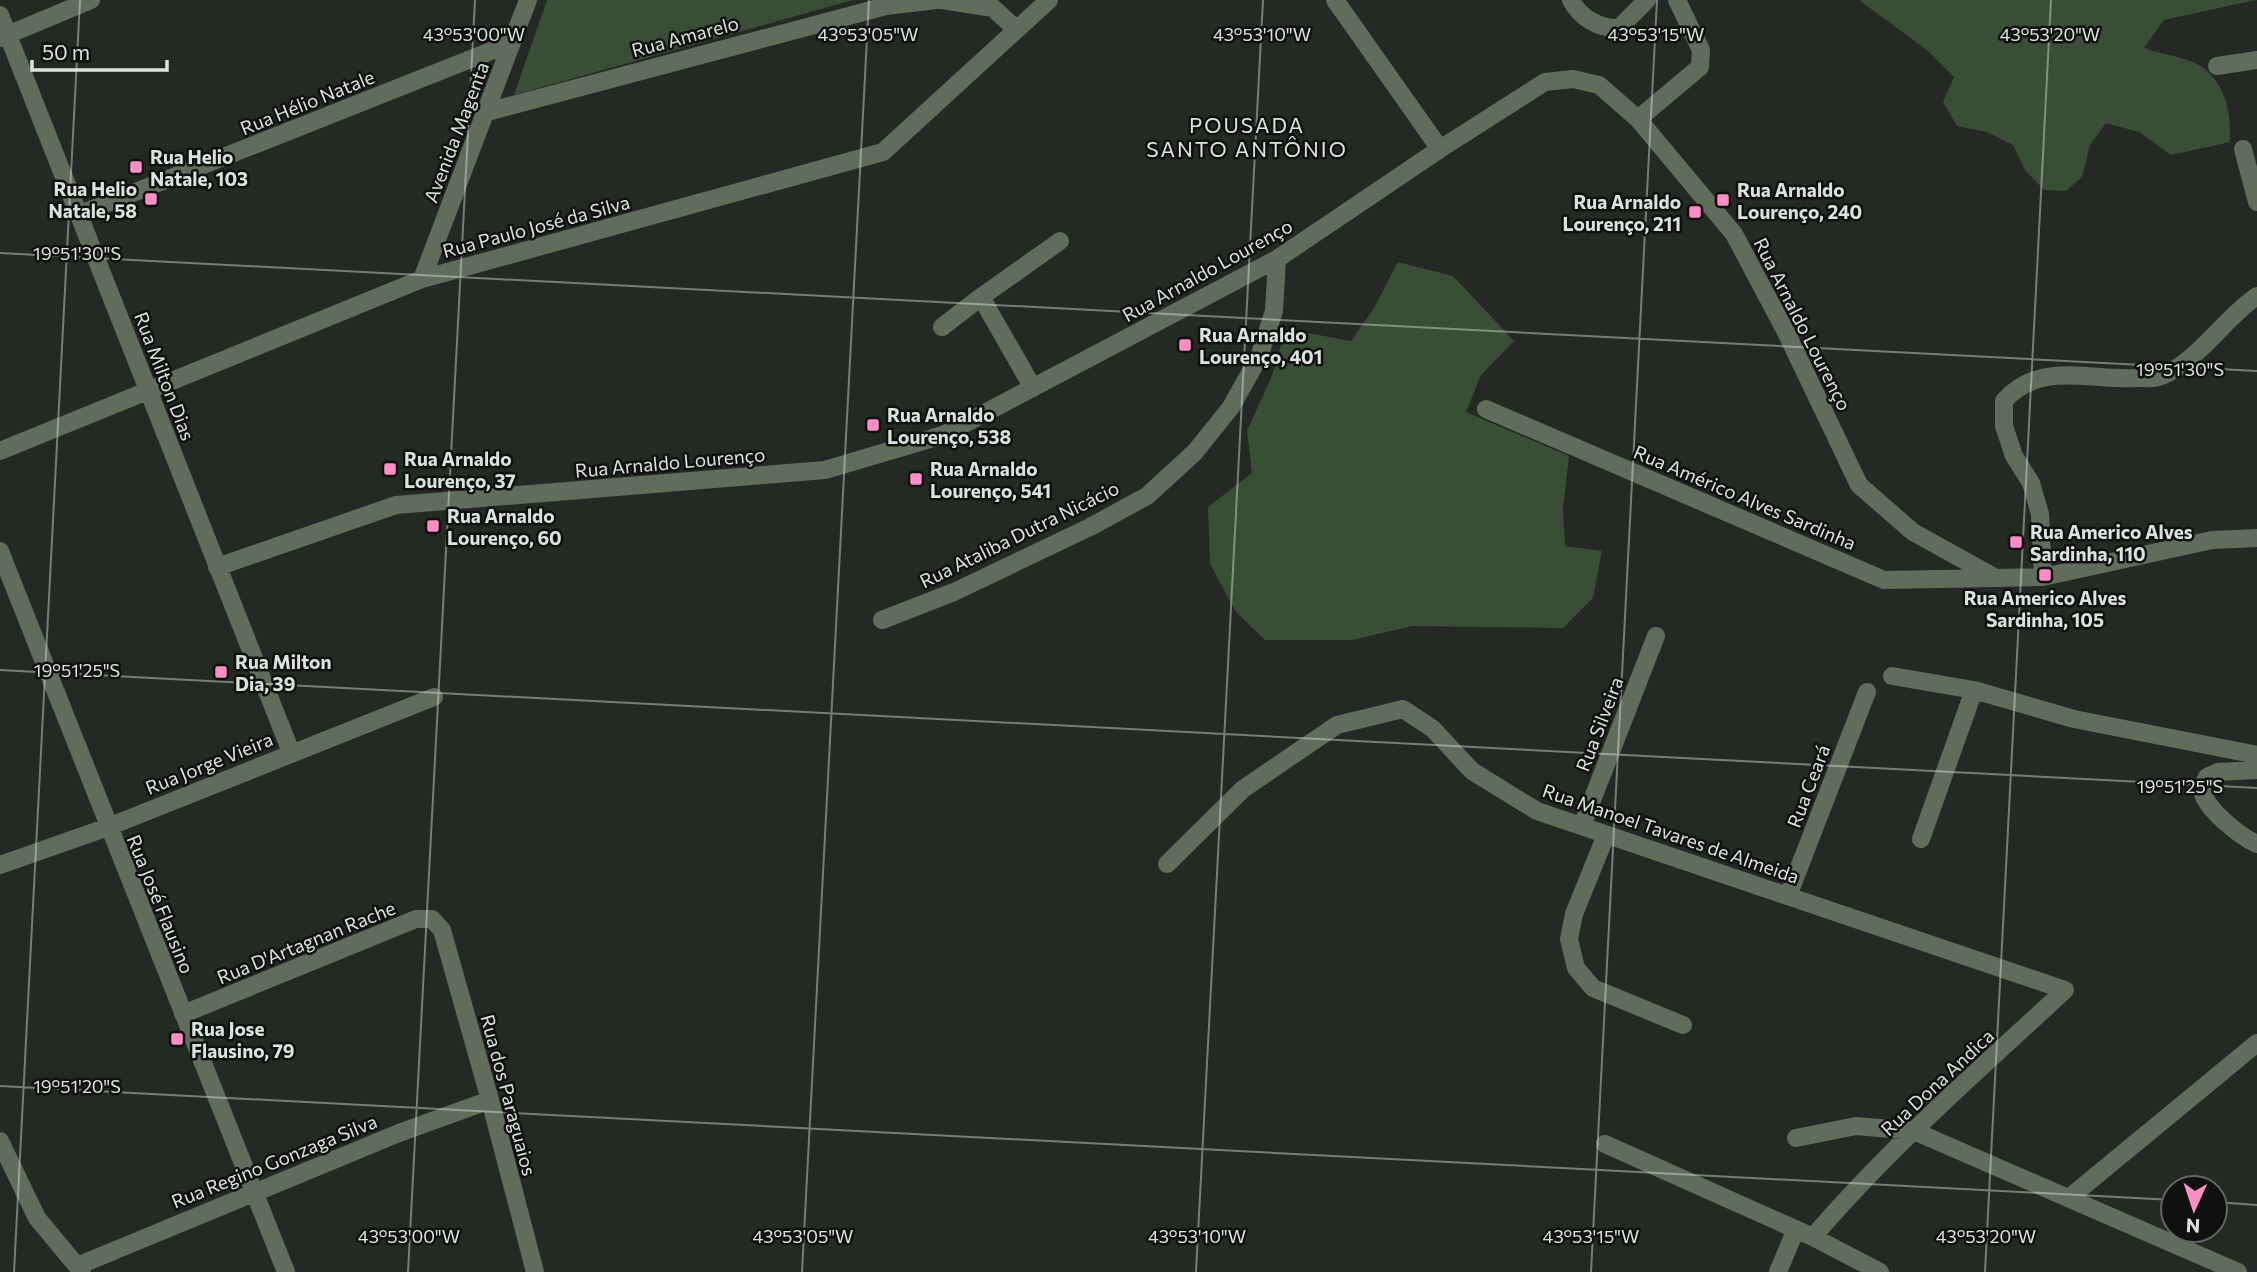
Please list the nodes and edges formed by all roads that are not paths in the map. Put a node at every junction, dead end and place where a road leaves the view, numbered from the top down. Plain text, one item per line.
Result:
1 (91, 0) edge
2 (528, 0) edge
3 (936, 0) edge
4 (942, 0) edge
5 (1049, 0) edge
6 (1335, 0) edge
7 (1571, 0) edge
8 (1647, 0) edge
9 (1677, 0) edge
10 (0, 15) edge
11 (1016, 29) junction
12 (4, 37) edge
13 (511, 44) junction
14 (2257, 60) edge
15 (2217, 66) dead end
16 (487, 111) junction
17 (1638, 119) junction
18 (1440, 149) junction
19 (2244, 149) dead end
20 (2257, 202) edge
21 (79, 214) junction
22 (1060, 240) dead end
23 (1277, 259) junction
24 (422, 279) junction
25 (2257, 296) edge
26 (981, 297) junction
27 (942, 327) dead end
28 (1033, 388) junction
29 (148, 390) junction
30 (1486, 409) dead end
31 (0, 451) edge
32 (2257, 538) edge
33 (0, 551) edge
34 (217, 567) junction
35 (2043, 577) junction
36 (1996, 578) junction
37 (882, 620) dead end
38 (1656, 636) dead end
39 (1892, 676) dead end
40 (1974, 690) junction
41 (1867, 692) dead end
42 (434, 697) dead end
43 (291, 752) junction
44 (2257, 755) edge
45 (2257, 770) edge
46 (1581, 826) junction
47 (108, 827) junction
48 (1606, 835) junction
49 (1921, 839) dead end
50 (2257, 844) edge
51 (1167, 864) dead end
52 (0, 865) edge
53 (1788, 896) junction
54 (442, 930) joint
55 (2065, 990) joint
56 (183, 1014) junction
57 (1684, 1025) dead end
58 (2257, 1044) edge
59 (490, 1100) junction
60 (1914, 1131) junction
61 (1796, 1138) dead end
62 (0, 1140) edge
63 (1605, 1144) dead end
64 (255, 1191) junction
65 (2069, 1198) junction
66 (1796, 1229) junction
67 (1813, 1237) junction
68 (80, 1269) edge
69 (286, 1272) edge
70 (535, 1272) edge
71 (1778, 1272) edge
72 (1880, 1272) edge
73 (2238, 1272) edge

1 - 12 street
2 - 13 street, Avenida Magenta
3 - 16 street, Rua Amarelo
4 - 11 street
5 - 11 street, Rua Paulo José da Silva
6 - 18 street
7 - 8 street
9 - 17 street
10 - 12 street, Rua Milton Dias
11 - 24 street, Rua Paulo José da Silva
12 - 21 street, Rua Milton Dias
13 - 16 street, Avenida Magenta
13 - 21 street, Rua Hélio Natale
14 - 15 street
16 - 24 street, Avenida Magenta
17 - 18 street, Rua Arnaldo Lourenço
17 - 36 street, Rua Arnaldo Lourenço
18 - 23 street, Rua Arnaldo Lourenço
19 - 20 street
21 - 29 street, Rua Milton Dias
22 - 26 street
23 - 28 street, Rua Arnaldo Lourenço
23 - 37 street, Rua Ataliba Dutra Nicácio
24 - 29 street, Rua Paulo José da Silva
25 - 35 street
26 - 27 street
26 - 28 street
28 - 34 street, Rua Arnaldo Lourenço
29 - 31 street, Rua Paulo José da Silva
29 - 34 street, Rua Milton Dias
30 - 36 street, Rua Américo Alves Sardinha
32 - 35 street
33 - 47 street, Rua José Flausino
34 - 43 street, Rua Milton Dias
35 - 36 street
38 - 46 street, Rua Silveira
39 - 40 street
40 - 44 street
40 - 49 street
41 - 53 street, Rua Ceará
42 - 43 street, Rua Jorge Vieira
43 - 47 street, Rua Jorge Vieira
45 - 50 street
46 - 48 street, Rua Manoel Tavares de Almeida
46 - 51 street, Rua Manoel Tavares de Almeida
47 - 52 street, Rua Jorge Vieira
47 - 56 street, Rua José Flausino
48 - 53 street, Rua Manoel Tavares de Almeida
48 - 57 street
53 - 55 street, Rua Manoel Tavares de Almeida
54 - 56 street, Rua D'Artagnan Rache
54 - 59 street, Rua dos Paraguaios
55 - 60 street, Rua Dona Andica
56 - 64 street, Rua José Flausino
58 - 65 street
59 - 64 street, Rua Regino Gonzaga Silva
59 - 70 street, Rua dos Paraguaios
60 - 61 street
60 - 65 street
60 - 67 street, Rua Dona Andica
62 - 68 street
63 - 66 street
64 - 68 street, Rua Regino Gonzaga Silva
64 - 69 street, Rua José Flausino
65 - 73 street
66 - 67 street
66 - 71 street
67 - 72 street

